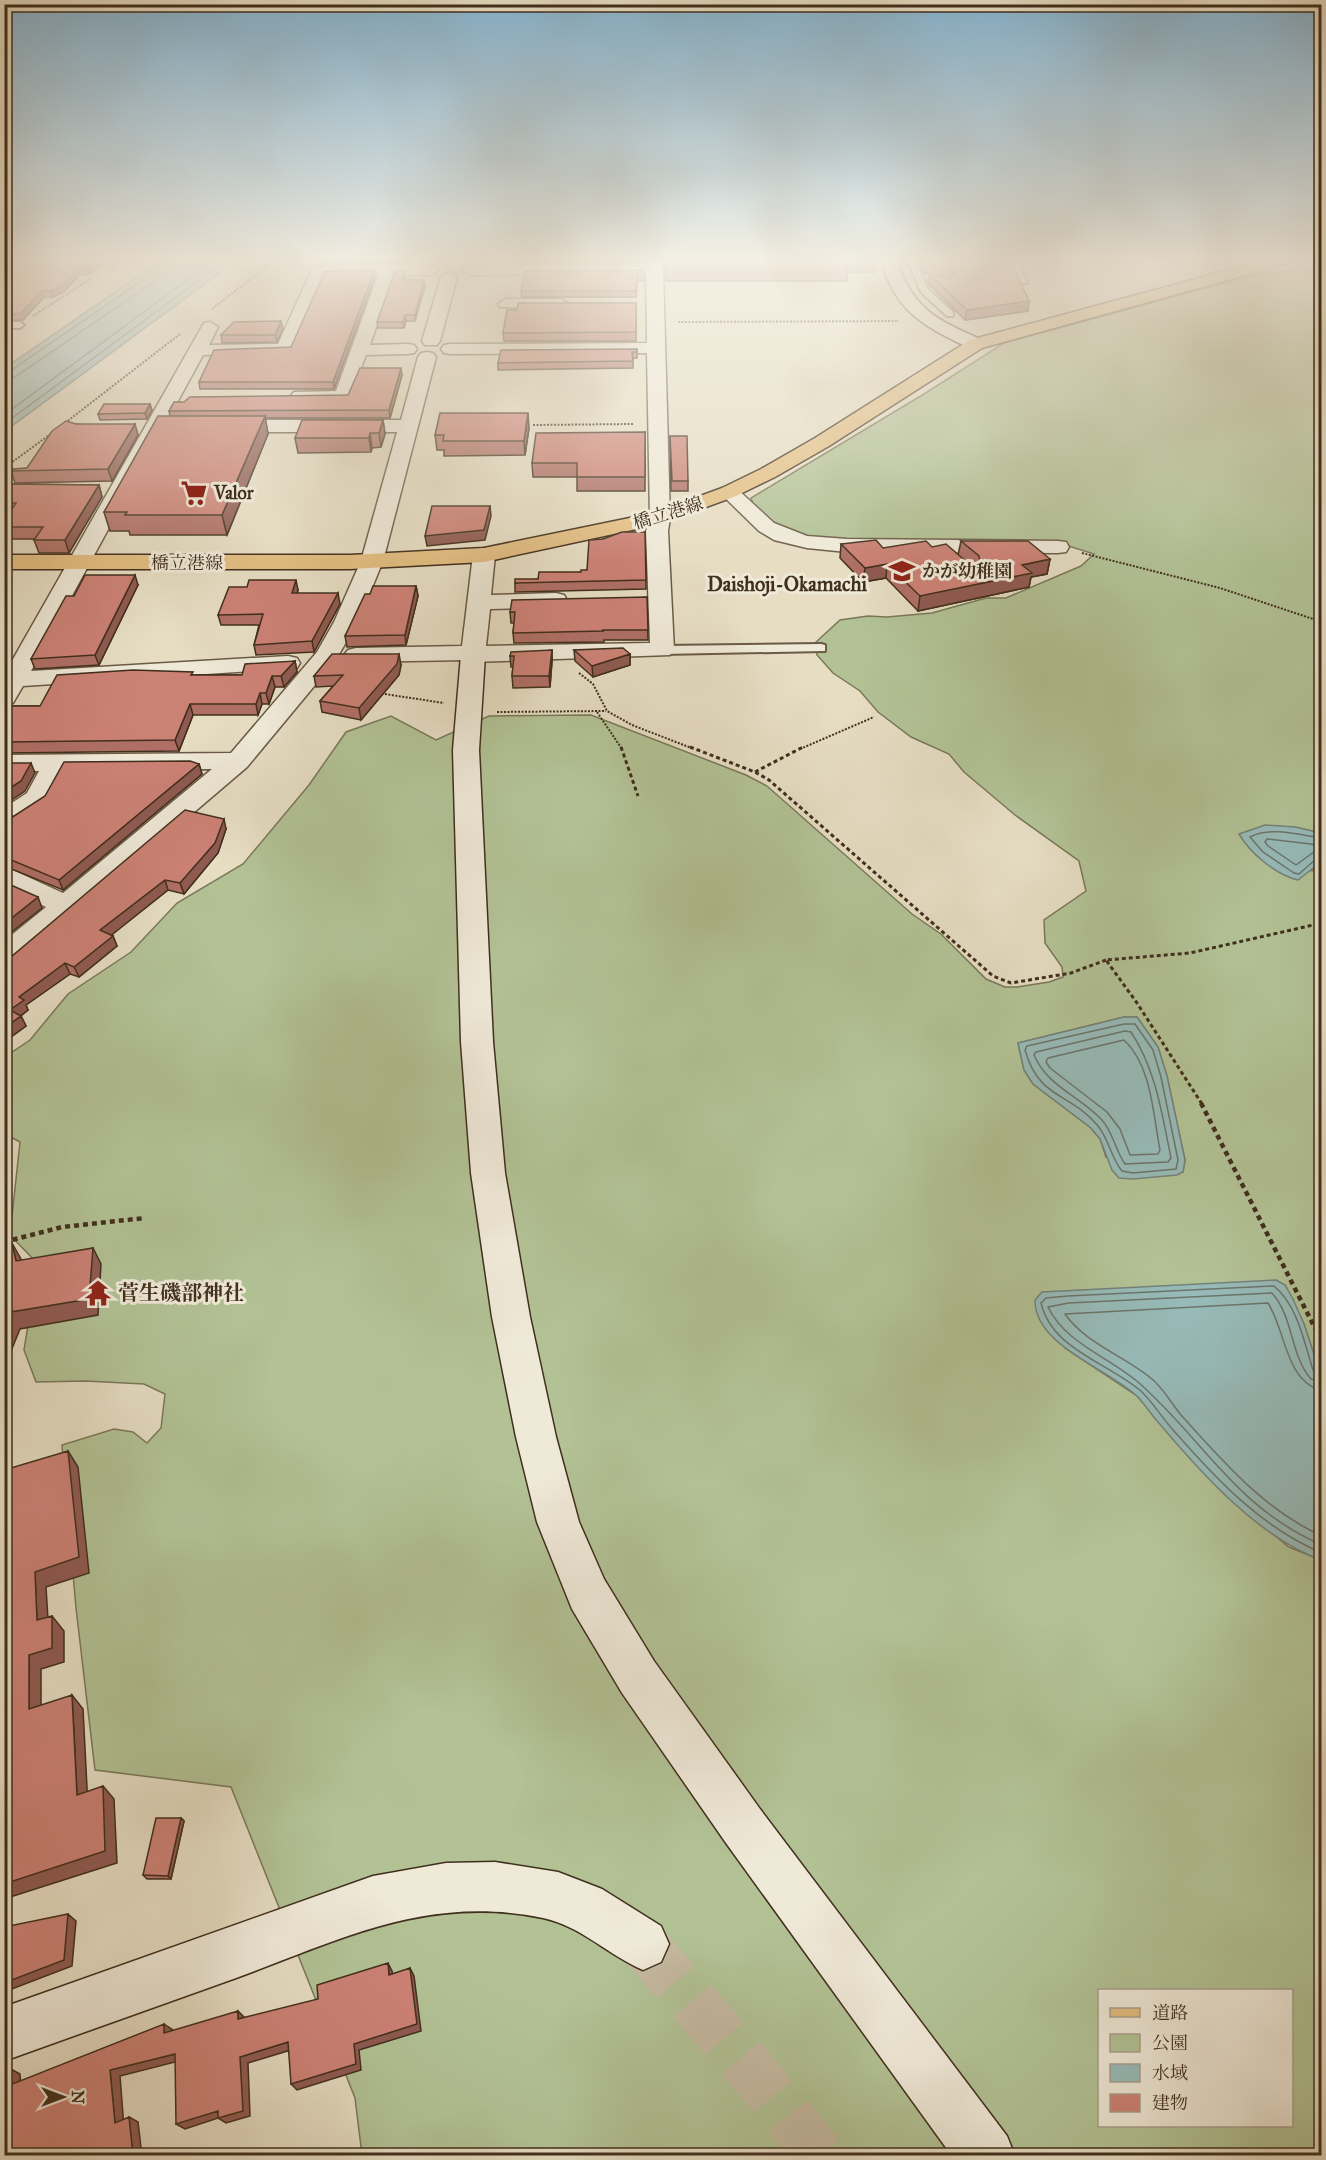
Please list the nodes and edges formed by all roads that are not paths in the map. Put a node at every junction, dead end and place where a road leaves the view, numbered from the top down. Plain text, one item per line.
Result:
1 (191, 362) edge
2 (356, 362) edge
3 (426, 362) edge
4 (657, 362) edge
5 (948, 362) edge
6 (286, 396) edge
7 (172, 397) junction
8 (195, 397) edge
9 (410, 426) junction
10 (133, 427) edge
11 (155, 427) junction
12 (178, 427) edge
13 (201, 427) edge
14 (99, 489) edge
15 (121, 489) junction
16 (729, 492) junction
17 (660, 518) junction
18 (1058, 547) road end
19 (484, 555) junction
20 (372, 561) junction
21 (4, 562) edge
22 (80, 563) junction
23 (659, 598) junction
24 (636, 599) edge
25 (576, 600) edge
26 (480, 602) junction
27 (821, 648) dead end
28 (662, 650) junction
29 (473, 655) junction
30 (324, 658) junction
31 (9, 689) edge
32 (238, 761) junction
33 (57, 762) junction
34 (4, 763) edge
35 (4, 820) edge
36 (4, 875) edge
37 (65, 905) junction
38 (4, 958) edge
39 (643, 1944) tunnel mouth
40 (4, 2034) edge
41 (987, 2156) edge

1 - 7 street
2 - 6 street
3 - 9 street
4 - 17 street
5 - 16 main road, 橋立港線
7 - 8 street
7 - 11 street
9 - 13 street
9 - 20 street
10 - 11 street
11 - 12 street
11 - 15 street
14 - 15 street
15 - 22 street
16 - 17 main road, 橋立港線
16 - 18 street
17 - 19 main road, 橋立港線
17 - 23 street
19 - 20 main road, 橋立港線
19 - 26 street
20 - 22 main road, 橋立港線
20 - 30 street
21 - 22 main road, 橋立港線
22 - 31 street
23 - 24 street
23 - 28 street
25 - 26 street
26 - 29 street
27 - 28 lane
28 - 29 street
29 - 30 street
29 - 41 street
30 - 31 street
30 - 32 street
32 - 33 street
32 - 37 street
33 - 34 street
33 - 35 street
36 - 37 street
37 - 38 street
39 - 40 street

